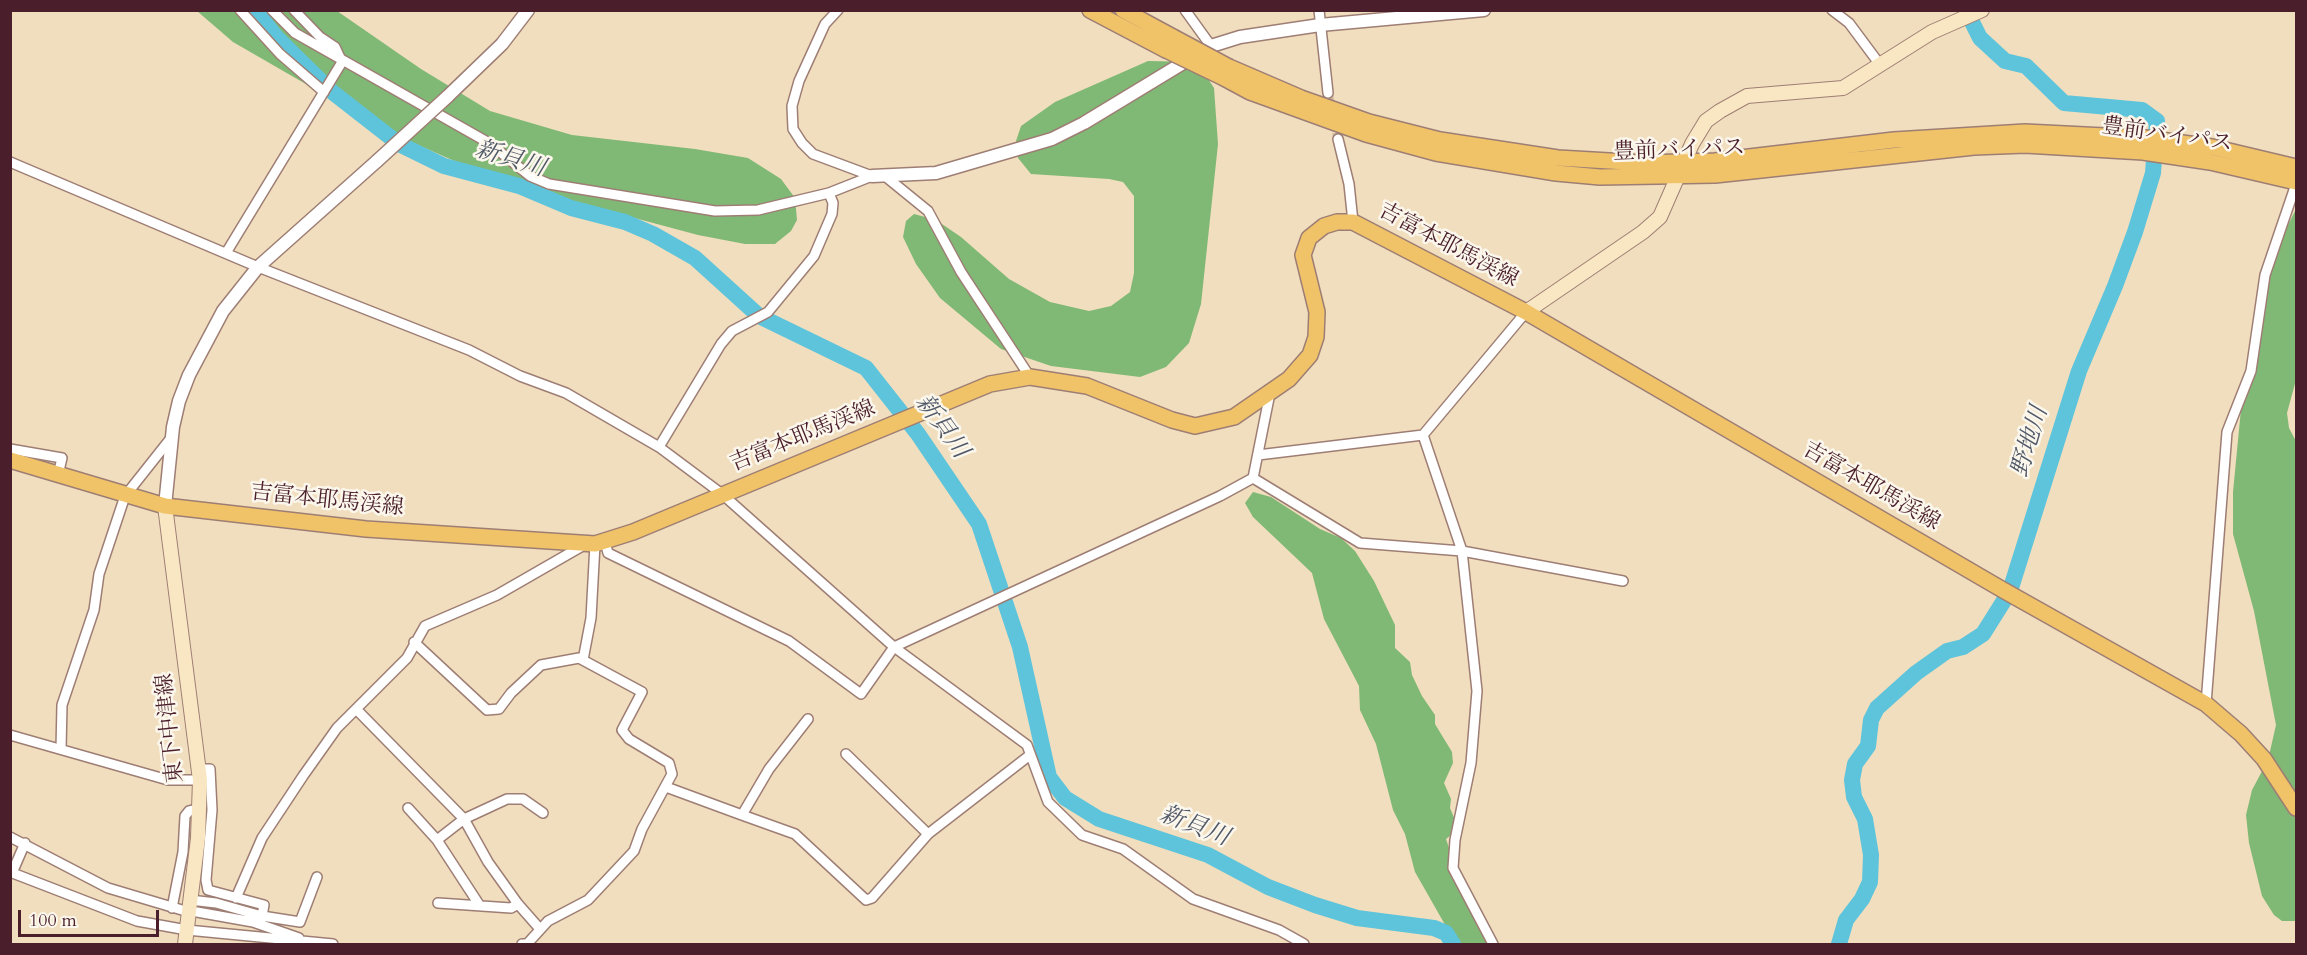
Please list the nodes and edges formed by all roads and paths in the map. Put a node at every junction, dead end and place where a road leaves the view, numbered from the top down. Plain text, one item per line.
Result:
1 (240, 10) edge
2 (272, 10) edge
3 (294, 10) edge
4 (528, 10) edge
5 (838, 10) edge
6 (1090, 10) edge
7 (1123, 10) edge
8 (1185, 10) edge
9 (1319, 10) edge
10 (1484, 10) edge
11 (1832, 10) edge
12 (1982, 10) edge
13 (1961, 14) edge
14 (1320, 25) junction
15 (1170, 44) junction
16 (1211, 46) junction
17 (342, 62) junction
18 (1881, 66) junction
19 (324, 92) junction
20 (1328, 93) tunnel mouth
21 (1338, 139) tunnel mouth
22 (10, 162) edge
23 (2296, 167) edge
24 (1682, 169) junction
25 (878, 176) junction
26 (2296, 183) edge
27 (829, 193) junction
28 (1353, 222) junction
29 (226, 253) junction
30 (258, 267) junction
31 (1526, 312) junction
32 (1030, 377) junction
33 (1270, 393) junction
34 (1423, 435) junction
35 (172, 437) junction
36 (658, 447) junction
37 (14, 455) edge
38 (1258, 455) junction
39 (1253, 478) junction
40 (722, 494) junction
41 (125, 496) junction
42 (165, 506) junction
43 (595, 544) junction
44 (1462, 551) junction
45 (1623, 581) dead end
46 (414, 642) junction
47 (894, 646) junction
48 (583, 660) junction
49 (2206, 704) junction
50 (356, 709) junction
51 (808, 719) dead end
52 (10, 735) edge
53 (61, 749) junction
54 (846, 754) dead end
55 (1030, 754) junction
56 (199, 774) junction
57 (666, 787) junction
58 (408, 808) dead end
59 (2296, 808) edge
60 (199, 809) junction
61 (543, 813) dead end
62 (742, 815) junction
63 (464, 819) junction
64 (928, 834) junction
65 (10, 837) edge
66 (437, 840) junction
67 (25, 843) junction
68 (11, 872) edge
69 (317, 877) dead end
70 (236, 898) junction
71 (438, 903) dead end
72 (518, 904) junction
73 (480, 906) junction
74 (185, 908) junction
75 (261, 920) junction
76 (540, 929) junction
77 (186, 938) edge
78 (300, 941) junction
79 (333, 945) edge
80 (522, 945) edge
81 (1304, 945) edge
82 (1493, 945) edge

1 - 19 street
2 - 17 street
3 - 17 street
4 - 30 street, bridge
5 - 25 street
6 - 15 main road, 豊前バイパス
7 - 15 main road, 豊前バイパス
8 - 16 street
9 - 14 street
10 - 14 street
11 - 18 street
12 - 13 main road
13 - 18 main road
14 - 16 street
14 - 20 street
15 - 24 main road, 豊前バイパス, bridge
16 - 25 street
17 - 19 street
17 - 27 street
18 - 24 main road
19 - 29 street
21 - 28 street
22 - 29 street
23 - 24 main road, 豊前バイパス
24 - 26 main road, 豊前バイパス
24 - 31 main road
25 - 27 street
25 - 32 street
26 - 49 street
27 - 36 street
28 - 31 main road, 吉富本耶馬渓線
28 - 33 main road, 吉富本耶馬渓線
29 - 30 street
30 - 35 street
30 - 36 street
31 - 34 street
31 - 49 main road, 吉富本耶馬渓線
32 - 33 main road, 吉富本耶馬渓線
32 - 40 main road, 吉富本耶馬渓線
33 - 38 street
34 - 38 street
34 - 44 street
35 - 41 street
35 - 42 street
36 - 40 street
37 - 41 main road, 吉富本耶馬渓線
38 - 39 street
39 - 44 street
39 - 47 street
40 - 43 main road, 吉富本耶馬渓線
40 - 47 street
41 - 42 main road, 吉富本耶馬渓線
41 - 53 street
42 - 43 main road, 吉富本耶馬渓線
42 - 56 main road, 東下中津線
43 - 46 street
43 - 47 street
43 - 48 street
44 - 45 street
44 - 82 street
46 - 48 street
46 - 50 street
47 - 55 street
48 - 57 street
49 - 59 main road, 吉富本耶馬渓線
50 - 63 street
50 - 70 street
51 - 62 street
52 - 53 street
53 - 56 street
54 - 64 street
55 - 64 street
55 - 81 street
56 - 60 main road, 東下中津線
56 - 70 street
57 - 62 street
57 - 76 street
58 - 66 street
60 - 74 main road, 東下中津線
60 - 74 street
61 - 63 street
62 - 64 street
63 - 66 street
63 - 72 street
65 - 67 street
66 - 73 street
67 - 68 street
67 - 74 street
68 - 77 street
69 - 75 street
70 - 75 street
71 - 73 street
72 - 73 street
72 - 76 street
74 - 75 street
74 - 77 main road, 東下中津線
75 - 78 street
76 - 80 street
77 - 78 street
78 - 79 street

